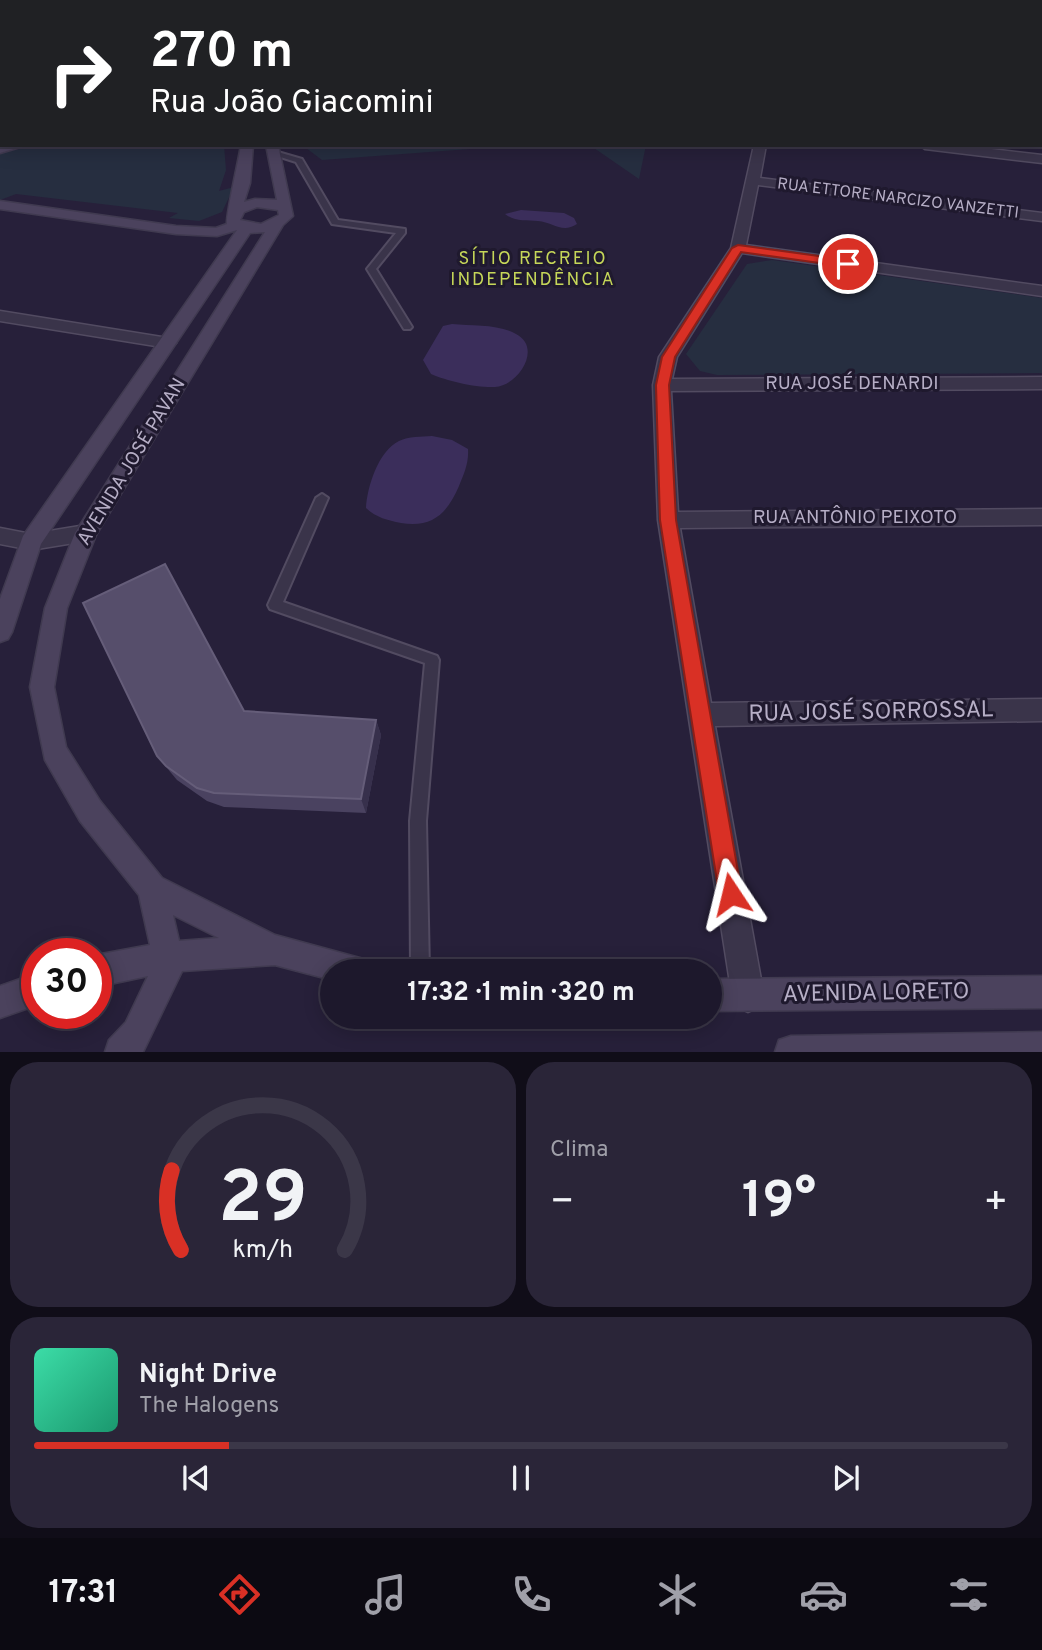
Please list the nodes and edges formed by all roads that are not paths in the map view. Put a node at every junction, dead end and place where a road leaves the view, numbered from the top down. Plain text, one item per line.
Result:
1 (247, 147) edge
2 (760, 147) edge
3 (942, 147) edge
4 (273, 149) edge
5 (1042, 159) edge
6 (754, 181) junction
7 (0, 205) edge
8 (281, 216) junction
9 (1042, 218) edge
10 (239, 222) junction
11 (738, 248) junction
12 (1042, 291) edge
13 (0, 316) edge
14 (407, 327) dead end
15 (168, 343) junction
16 (1042, 383) edge
17 (662, 385) junction
18 (323, 498) dead end
19 (1042, 517) edge
20 (668, 520) junction
21 (86, 533) junction
22 (0, 536) edge
23 (31, 542) junction
24 (0, 632) edge
25 (1042, 710) edge
26 (701, 715) junction
27 (152, 888) junction
28 (275, 950) junction
29 (168, 957) junction
30 (419, 959) edge
31 (320, 962) edge
32 (112, 968) edge
33 (1042, 992) edge
34 (21, 995) edge
35 (722, 995) edge
36 (748, 996) junction
37 (0, 1002) edge
38 (1042, 1048) edge
39 (888, 1051) edge
40 (121, 1052) edge
41 (791, 1052) edge

1 - 10 street, AVENIDA JOSÉ PAVAN
2 - 6 street
3 - 5 street
4 - 8 street
4 - 14 lane
6 - 9 street, RUA ETTORE NARCIZO VANZETTI
6 - 11 street
7 - 10 street
8 - 10 street
8 - 10 street
8 - 21 street, AVENIDA JOSÉ PAVAN
10 - 15 street, AVENIDA JOSÉ PAVAN
11 - 12 street
11 - 17 street
13 - 15 street
15 - 23 street, AVENIDA JOSÉ PAVAN
16 - 17 street, RUA JOSÉ DENARDI
17 - 20 street
18 - 30 lane
19 - 20 street, RUA ANTÔNIO PEIXOTO
20 - 26 street
21 - 23 street
21 - 27 street, AVENIDA JOSÉ PAVAN
22 - 23 street
23 - 24 street, AVENIDA JOSÉ PAVAN
25 - 26 street, RUA JOSÉ SORROSSAL
26 - 36 street
27 - 28 street
27 - 29 street, AVENIDA JOSÉ PAVAN
28 - 29 street
28 - 31 street
29 - 32 street
29 - 40 street, AVENIDA JOSÉ PAVAN
33 - 36 street, AVENIDA LORETO
34 - 37 street
35 - 36 street, AVENIDA LORETO
38 - 39 street
39 - 41 street

